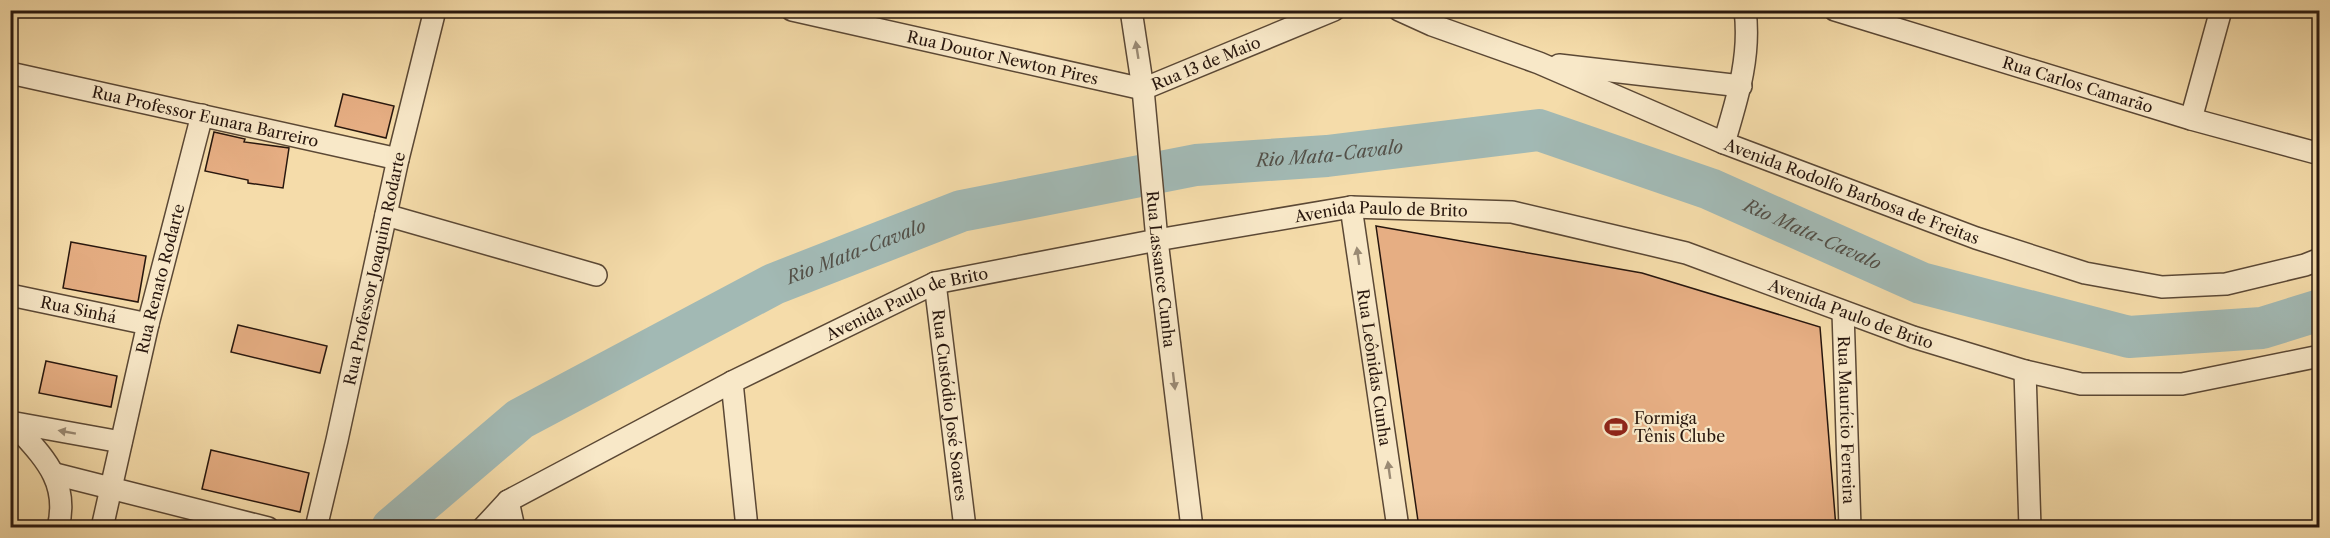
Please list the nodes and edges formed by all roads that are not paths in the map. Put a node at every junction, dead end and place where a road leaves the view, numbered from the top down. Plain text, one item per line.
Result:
1 (435, 10) edge
2 (792, 10) edge
3 (1131, 10) edge
4 (1334, 10) edge
5 (1399, 10) edge
6 (1744, 10) edge
7 (1835, 10) edge
8 (2221, 10) edge
9 (1539, 63) junction
10 (10, 73) edge
11 (1741, 86) junction
12 (1143, 89) junction
13 (202, 115) junction
14 (2191, 119) junction
15 (1724, 143) junction
16 (2319, 154) edge
17 (398, 159) junction
18 (1351, 207) junction
19 (386, 215) junction
20 (1157, 240) junction
21 (2319, 259) edge
22 (596, 275) dead end
23 (935, 283) junction
24 (10, 295) edge
25 (1843, 312) junction
26 (148, 324) junction
27 (2319, 356) edge
28 (2025, 371) junction
29 (732, 382) junction
30 (12, 422) edge
31 (122, 442) junction
32 (55, 474) junction
33 (112, 488) junction
34 (508, 501) junction
35 (58, 528) edge
36 (102, 528) edge
37 (267, 528) edge
38 (316, 528) edge
39 (483, 528) edge
40 (514, 528) edge
41 (747, 528) edge
42 (964, 528) edge
43 (1192, 528) edge
44 (1398, 528) edge
45 (1850, 528) edge
46 (2030, 528) edge

1 - 17 street, Rua Professor Joaquim Rodarte
2 - 12 street, Rua Doutor Newton Pires
12 -> 3 street, Rua Lassance Cunha
4 - 12 street, Rua 13 de Maio
5 - 9 street, Avenida Rodolfo Barbosa de Freitas
6 - 11 street
7 - 14 street, Rua Carlos Camarão
8 - 14 street
9 - 11 street
9 - 15 street, Avenida Rodolfo Barbosa de Freitas
10 - 13 street, Rua Professor Eunara Barreiro
11 - 15 street
12 - 20 street, Rua Lassance Cunha
13 - 17 street, Rua Professor Eunara Barreiro
13 - 26 street, Rua Renato Rodarte
14 - 16 street, Rua Carlos Camarão
15 - 21 street, Avenida Rodolfo Barbosa de Freitas
17 - 19 street, Rua Professor Joaquim Rodarte
18 - 20 street, Avenida Paulo de Brito
18 - 25 street, Avenida Paulo de Brito
44 -> 18 street, Rua Leônidas Cunha
19 - 22 street
19 - 38 street, Rua Professor Joaquim Rodarte
20 - 23 street, Avenida Paulo de Brito
20 -> 43 street, Rua Lassance Cunha
23 - 29 street, Avenida Paulo de Brito
23 - 42 street, Rua Custódio José Soares
24 - 26 street, Rua Sinhá
25 - 28 street, Avenida Paulo de Brito
25 - 45 street, Rua Maurício Ferreira
26 - 31 street, Rua Renato Rodarte
27 - 28 street, Avenida Paulo de Brito
28 - 46 street
29 - 34 street, Avenida Paulo de Brito
29 - 41 street
31 -> 30 street
30 - 32 street
31 - 33 street, Rua Renato Rodarte
32 - 33 street
32 - 35 street
33 - 36 street, Rua Renato Rodarte
33 - 37 street
34 - 39 street, Avenida Paulo de Brito
34 - 40 street

